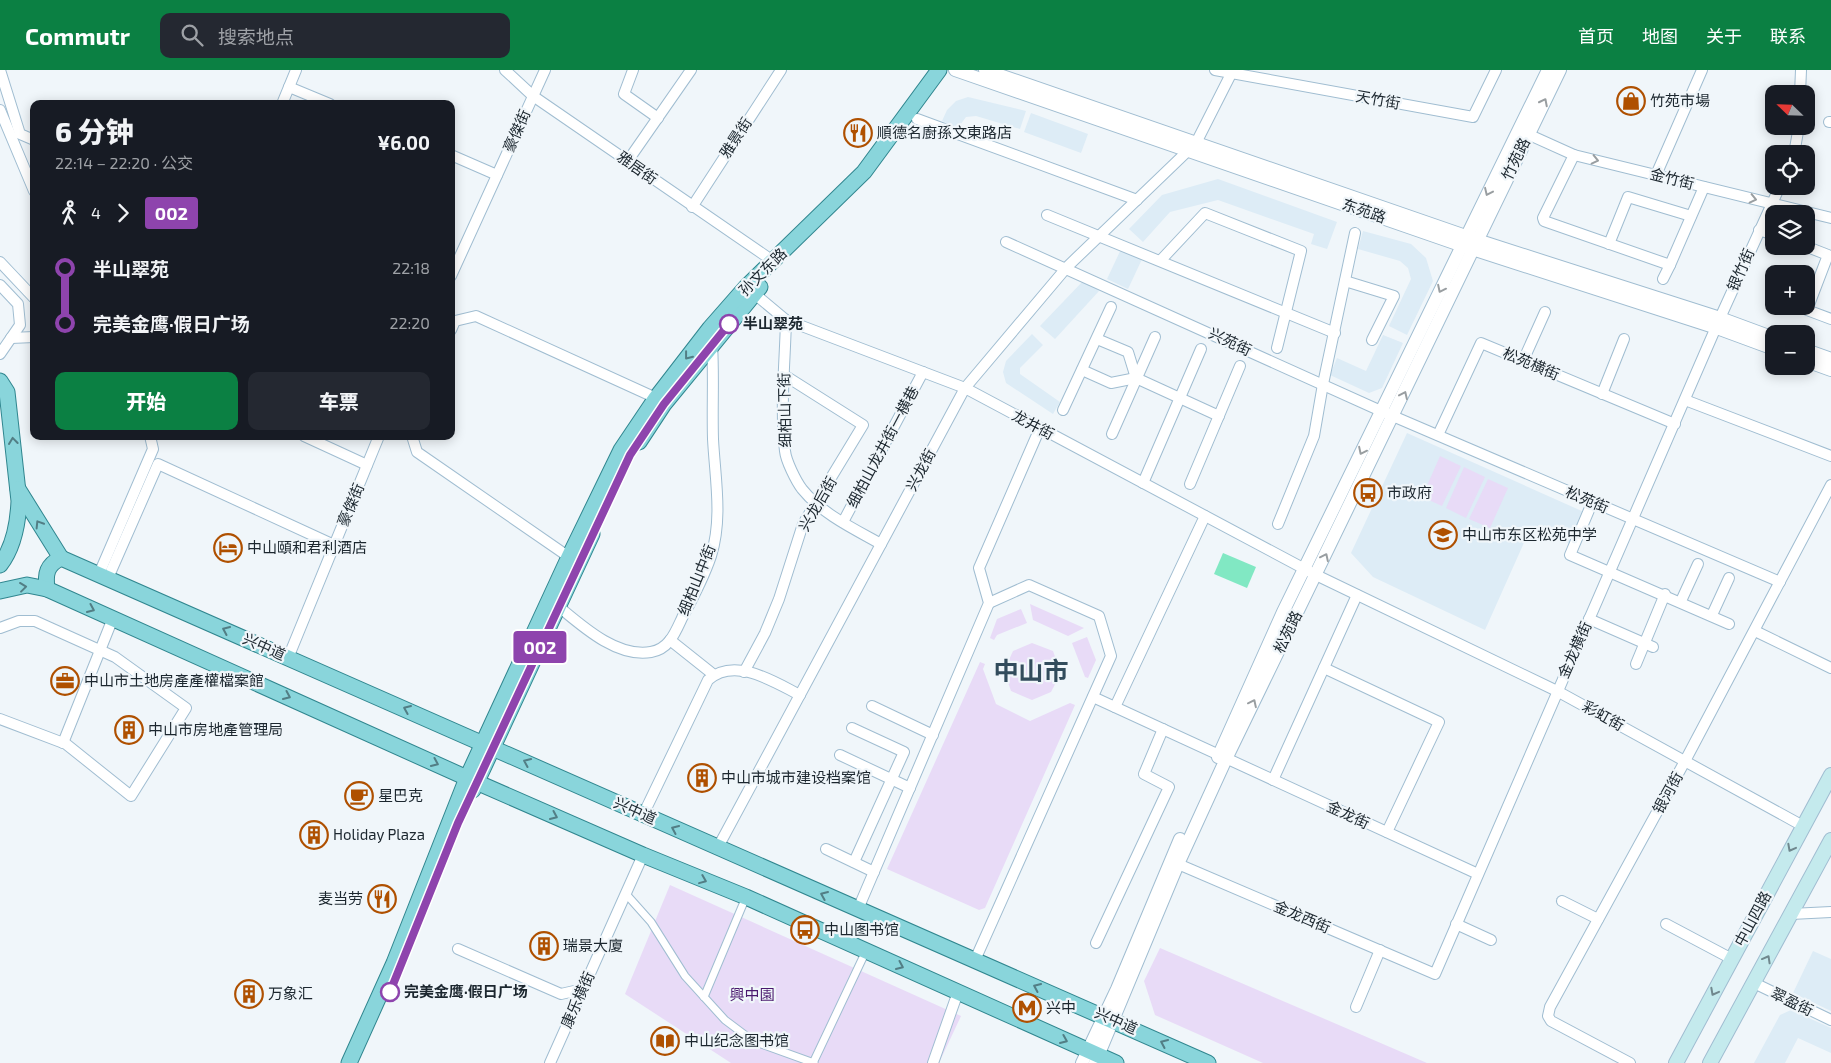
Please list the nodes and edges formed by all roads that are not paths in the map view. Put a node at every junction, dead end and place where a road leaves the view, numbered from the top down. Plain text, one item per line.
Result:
1 (0, 70) edge
2 (296, 70) edge
3 (505, 70) edge
4 (545, 70) edge
5 (633, 70) edge
6 (691, 70) edge
7 (781, 70) edge
8 (939, 70) edge
9 (949, 70) edge
10 (955, 70) edge
11 (984, 70) edge
12 (1215, 70) edge
13 (1496, 70) edge
14 (1548, 70) edge
15 (1560, 70) edge
16 (1702, 70) edge
17 (1801, 70) edge
18 (1232, 72) edge
19 (1800, 85) edge
20 (289, 86) junction
21 (533, 96) junction
22 (284, 100) edge
23 (321, 100) edge
24 (0, 110) edge
25 (658, 118) junction
26 (917, 119) junction
27 (1523, 132) junction
28 (30, 138) edge
29 (1192, 146) junction
30 (1574, 155) junction
31 (455, 157) edge
32 (627, 162) junction
33 (497, 175) junction
34 (1656, 175) junction
35 (30, 181) edge
36 (1704, 187) junction
37 (1776, 195) edge
38 (1137, 200) junction
39 (1771, 204) junction
40 (692, 207) junction
41 (1047, 215) dead end
42 (1691, 216) junction
43 (1831, 218) edge
44 (1759, 230) junction
45 (1765, 232) edge
46 (1355, 233) dead end
47 (1100, 235) junction
48 (1006, 242) dead end
49 (1469, 243) junction
50 (1609, 244) junction
51 (1815, 250) edge
52 (1161, 260) junction
53 (773, 261) junction
54 (0, 262) edge
55 (1670, 265) junction
56 (455, 267) edge
57 (1067, 267) junction
58 (1664, 279) dead end
59 (1345, 281) junction
60 (0, 285) edge
61 (750, 290) junction
62 (30, 294) edge
63 (1111, 306) dead end
64 (1286, 312) junction
65 (1545, 312) dead end
66 (1831, 319) edge
67 (786, 320) junction
68 (455, 322) edge
69 (1719, 323) junction
70 (710, 328) junction
71 (1334, 333) junction
72 (1765, 336) edge
73 (1155, 337) dead end
74 (11, 338) junction
75 (30, 338) edge
76 (1097, 339) junction
77 (1624, 339) dead end
78 (1372, 340) dead end
79 (712, 345) junction
80 (1765, 345) edge
81 (1277, 348) dead end
82 (1202, 349) dead end
83 (1815, 353) edge
84 (0, 354) edge
85 (1831, 359) edge
86 (1523, 361) junction
87 (1815, 364) edge
88 (1240, 366) dead end
89 (1082, 370) junction
90 (1831, 370) edge
91 (923, 372) junction
92 (784, 375) junction
93 (1136, 378) junction
94 (0, 381) edge
95 (1323, 384) junction
96 (965, 388) junction
97 (1602, 394) junction
98 (656, 398) junction
99 (1181, 398) junction
100 (1685, 400) junction
101 (1063, 410) dead end
102 (1381, 411) junction
103 (1219, 416) junction
104 (1394, 416) junction
105 (1675, 424) junction
106 (1040, 428) junction
107 (1112, 434) dead end
108 (1438, 435) junction
109 (151, 440) edge
110 (313, 440) edge
111 (377, 440) edge
112 (413, 440) edge
113 (1831, 456) edge
114 (367, 465) junction
115 (1143, 483) junction
116 (1190, 484) dead end
117 (1831, 486) edge
118 (18, 489) junction
119 (816, 502) junction
120 (1592, 503) junction
121 (1204, 516) junction
122 (1633, 519) junction
123 (843, 522) junction
124 (1278, 524) dead end
125 (881, 544) junction
126 (334, 545) junction
127 (569, 557) junction
128 (62, 558) junction
129 (1698, 564) dead end
130 (0, 565) edge
131 (1304, 569) junction
132 (1610, 572) junction
133 (1316, 575) junction
134 (104, 576) junction
135 (1729, 578) dead end
136 (1780, 582) junction
137 (47, 588) junction
138 (0, 591) edge
139 (1665, 594) junction
140 (1357, 595) junction
141 (1680, 601) junction
142 (989, 603) junction
143 (558, 606) junction
144 (1712, 616) junction
145 (113, 618) junction
146 (1589, 619) junction
147 (1729, 624) dead end
148 (0, 628) edge
149 (1754, 631) junction
150 (670, 640) junction
151 (1649, 645) junction
152 (288, 658) junction
153 (1636, 664) dead end
154 (1324, 668) junction
155 (1831, 668) edge
156 (744, 672) junction
157 (714, 675) junction
158 (1558, 691) junction
159 (800, 695) junction
160 (1093, 697) junction
161 (872, 706) dead end
162 (1115, 707) junction
163 (0, 719) edge
164 (852, 728) dead end
165 (1163, 729) junction
166 (933, 735) junction
167 (63, 743) junction
168 (488, 744) junction
169 (840, 755) dead end
170 (1222, 757) junction
171 (1685, 761) junction
172 (1831, 775) edge
173 (891, 779) junction
174 (472, 780) junction
175 (1273, 780) junction
176 (910, 788) junction
177 (643, 815) junction
178 (1803, 826) junction
179 (1387, 832) junction
180 (1831, 840) edge
181 (717, 849) junction
182 (826, 849) dead end
183 (644, 855) junction
184 (854, 862) junction
185 (1174, 862) junction
186 (874, 872) junction
187 (1478, 874) junction
188 (626, 894) junction
189 (746, 897) junction
190 (1562, 901) dead end
191 (858, 909) junction
192 (1831, 912) edge
193 (1791, 914) junction
194 (1598, 919) junction
195 (1456, 924) junction
196 (1666, 924) dead end
197 (1491, 940) dead end
198 (1096, 943) dead end
199 (458, 949) dead end
200 (1380, 950) junction
201 (866, 952) junction
202 (975, 960) junction
203 (1732, 960) junction
204 (1435, 974) joint
205 (1754, 983) junction
206 (583, 989) junction
207 (958, 992) junction
208 (704, 996) junction
209 (1356, 1007) dead end
210 (1108, 1018) junction
211 (1831, 1020) edge
212 (1091, 1058) edge
213 (349, 1063) edge
214 (359, 1063) edge
215 (550, 1063) edge
216 (813, 1063) edge
217 (933, 1063) edge
218 (1116, 1063) edge
219 (1208, 1063) edge
220 (1630, 1063) edge
221 (1676, 1063) edge
222 (1710, 1063) edge

1 - 28 street
2 - 20 street
3 - 21 street, 雅居街
4 - 21 street, 豪傑街
5 - 25 street
6 - 25 street
7 - 40 street, 雅景街
8 - 53 main road, 孙文东路
9 - 26 main road, 孙文东路
10 - 29 street, 东苑路
11 - 29 street, 东苑路
12 - 18 street, 天竹街
13 - 18 street, 天竹街
14 - 27 street, 竹苑路
27 -> 15 street, 竹苑路
16 - 34 street
17 - 19 street
18 - 29 street
20 - 22 street
20 - 23 street
21 - 32 street, 雅居街
21 - 33 street, 豪傑街
24 - 35 street
25 - 32 street
26 - 38 street
26 - 61 main road, 孙文东路
27 - 30 street, 金竹街
27 - 49 street, 竹苑路
29 - 38 street, 兴龙街
29 - 49 street, 东苑路
30 -> 34 street, 金竹街
30 - 50 street
31 - 33 street
32 - 40 street, 雅居街
33 - 56 street, 豪傑街
34 - 36 street, 金竹街
36 -> 39 street, 金竹街
36 - 42 street
37 - 39 street, 银竹街
38 - 47 street, 兴龙街
39 - 43 street, 金竹街
39 - 44 street, 银竹街
40 - 53 street, 雅居街
41 - 47 street
42 - 50 street
42 - 55 street
44 - 45 street
44 - 69 street, 银竹街
46 - 59 street
47 - 52 street
47 - 57 street, 兴龙街
48 - 57 street, 兴苑街
49 - 69 street, 东苑路
49 -> 102 street, 松苑路
104 -> 49 street, 松苑路
50 - 55 street
51 - 66 street
52 - 64 street
52 - 64 street
53 - 61 main road, 孙文东路
54 - 62 street
55 - 58 street
57 - 95 street, 兴苑街
57 - 96 street, 兴龙街
59 - 71 street
59 - 78 street
60 - 74 street
61 - 67 street, 龙井街
61 - 70 main road, 孙文东路
61 - 79 main road, 孙文东路
63 - 76 street
64 - 71 street
64 - 81 street
65 - 86 street
67 - 91 street, 龙井街
67 - 92 street, 细柏山下街
68 - 98 street
69 - 72 street, 东苑路
69 - 80 street, 东苑路
69 - 100 street, 金龙横街
70 - 79 street, 细柏山中街
70 -> 98 main road, 孙文东路
71 - 95 street
73 - 93 street
74 - 75 street
74 - 84 street
76 - 89 street
76 - 93 street
77 - 97 street
79 - 143 main road, 孙文东路
79 - 150 street, 细柏山中街
82 - 99 street
83 - 85 street
86 - 97 street, 松苑横街
86 - 108 street, 松苑横街
87 - 90 street
88 - 103 street
89 - 93 street
89 - 101 street
91 - 96 street, 龙井街
91 - 123 street, 细柏山龙井街一横巷
92 - 119 street, 细柏山下街
92 - 119 street, 兴龙后街
93 - 99 street
93 - 107 street
118 -> 94 main road
95 - 102 street, 兴苑街
95 - 124 street
96 - 106 street, 龙井街
96 - 125 street, 兴龙街
97 - 105 street, 松苑横街
98 - 127 main road, 孙文东路
99 - 103 street
99 - 115 street
100 - 105 street, 金龙横街
100 - 113 street
102 - 104 street, 兴苑街
102 -> 131 street, 松苑路
103 - 116 street
104 - 108 street, 松苑街
133 -> 104 street, 松苑路
105 - 122 street, 金龙横街
106 - 115 street, 龙井街
106 - 142 street
108 - 120 street, 松苑街
109 - 134 street
110 - 114 street
111 - 114 street, 豪傑街
112 - 127 street
114 - 126 street, 豪傑街
115 - 121 street, 龙井街
117 - 136 street, 银河街
128 -> 118 main road
118 - 130 main road
119 - 123 street, 细柏山下街
119 - 156 street, 兴龙后街
120 - 122 street, 松苑街
120 - 132 street
121 - 131 street, 龙井街
121 - 162 street
122 - 132 street, 金龙横街
122 - 136 street, 松苑街
123 - 125 street, 细柏山下街
125 - 159 street, 兴龙街
126 - 134 street
126 - 152 street, 豪傑街
127 - 168 main road, 孙文东路
128 - 134 main road, 兴中道
128 - 137 main road
129 - 141 street
131 - 133 street, 龙井街
131 - 170 street, 松苑路
132 - 139 street
132 - 146 street, 金龙横街
133 - 140 street, 彩虹街
170 -> 133 street, 松苑路
152 -> 134 main road, 兴中道
135 - 144 street
136 - 149 street, 银河街
138 -> 137 main road
137 -> 145 main road
139 - 141 street
139 - 151 street
140 - 154 street
140 - 158 street, 彩虹街
141 - 144 street
142 - 160 street
142 - 166 street
143 - 150 street
143 - 168 main road, 孙文东路
144 - 147 street
145 - 167 street
145 -> 174 main road
146 - 151 street
146 - 158 street, 金龙横街
148 - 167 street
149 - 155 street
149 - 171 street, 银河街
150 - 157 street
151 - 153 street
168 -> 152 main road, 兴中道
154 - 175 street
154 - 179 street
156 - 157 street
156 - 159 street
157 - 177 street
158 - 171 street, 彩虹街
158 - 187 street, 金龙横街
159 - 181 street, 兴龙街
160 - 162 street, 金龙街
160 - 202 street
161 - 166 street
162 - 165 street, 金龙街
163 - 167 street
164 - 173 street
165 - 170 street, 金龙街
165 - 198 street
166 - 176 street
168 - 174 main road, 孙文东路
177 -> 168 main road, 兴中道
169 - 173 street
170 - 175 street, 金龙街
170 - 185 street, 松苑路
171 - 178 street, 彩虹街
171 - 194 street, 银河街
172 - 178 main road, 中山四路
173 - 176 street
173 - 184 street
174 -> 183 main road
174 - 213 main road, 孙文东路
174 - 214 main road, 孙文东路
175 - 179 street, 金龙街
176 - 186 street
181 -> 177 main road, 兴中道
178 -> 203 main road, 中山四路
179 - 187 street, 金龙街
180 - 193 main road, 中山四路
191 -> 181 main road, 兴中道
182 - 184 street
183 - 188 street, 康乐横街
183 -> 189 main road
184 - 186 street
185 - 200 street, 金龙西街
185 - 210 street, 松苑路
186 - 191 street
187 - 195 street, 金龙横街
188 - 206 street, 康乐横街
188 - 208 street
189 - 201 main road
189 - 208 street
190 - 194 street
191 - 202 main road, 兴中道
192 - 193 street
205 -> 193 main road, 中山四路
194 - 220 street, 银河街
195 - 197 street
195 - 204 street, 金龙横街
196 - 203 street
199 - 206 street
200 - 204 street, 金龙西街
200 - 209 street
201 -> 207 main road
201 - 216 street
210 -> 202 main road, 兴中道
203 -> 221 main road, 中山四路
205 - 211 street, 翠盈街
205 - 222 main road, 中山四路
206 - 215 street, 康乐横街
207 -> 212 main road
207 - 217 street
208 - 216 street
210 - 212 street, 松苑路
219 -> 210 main road, 兴中道
212 - 218 main road

